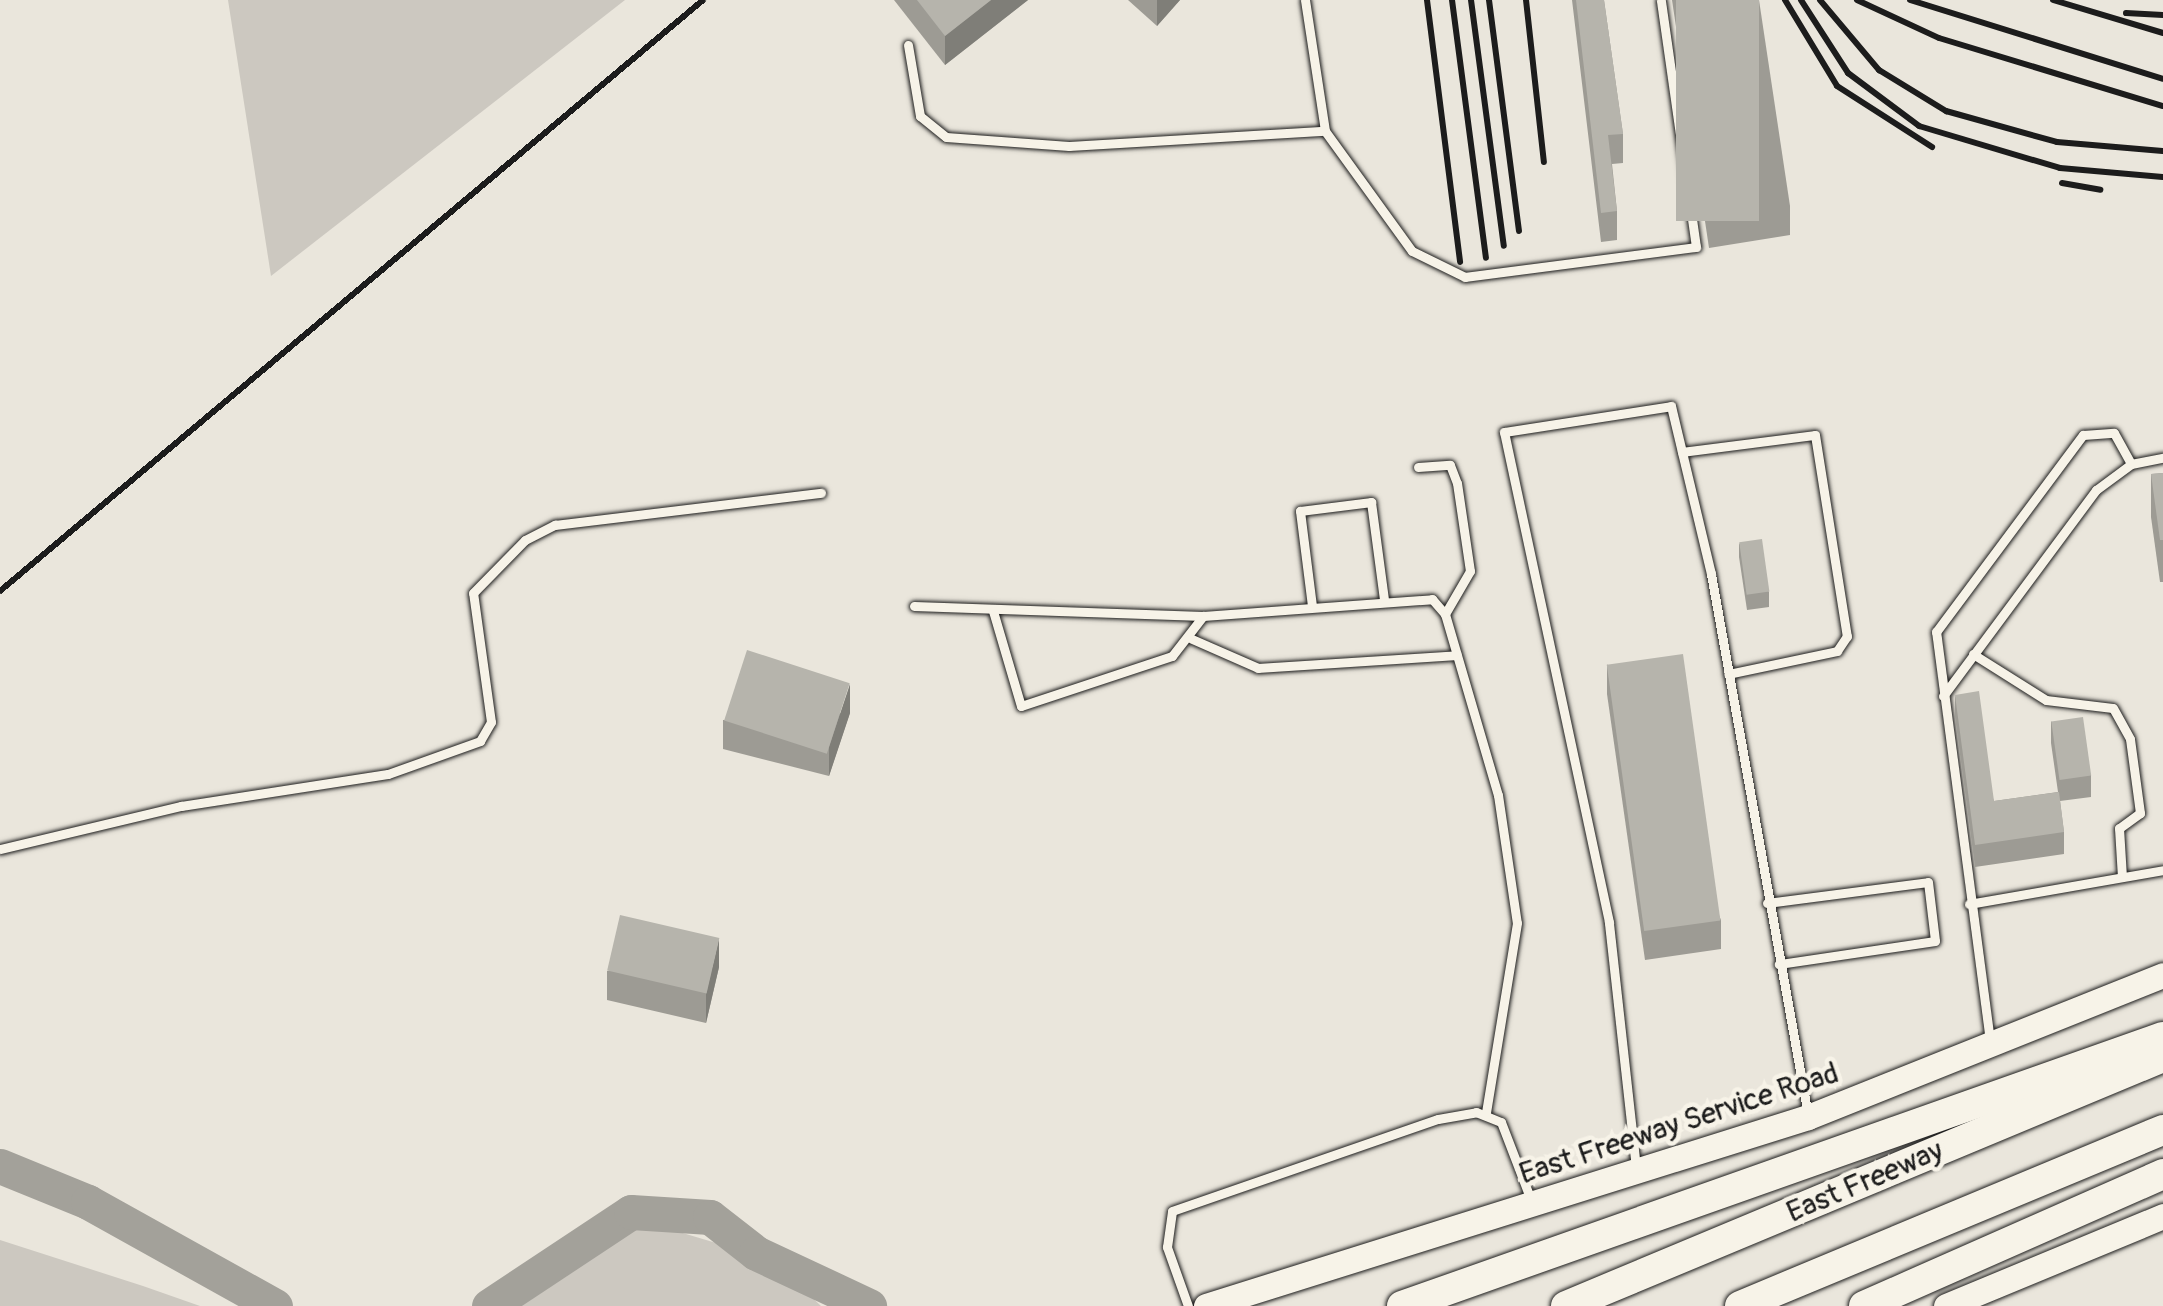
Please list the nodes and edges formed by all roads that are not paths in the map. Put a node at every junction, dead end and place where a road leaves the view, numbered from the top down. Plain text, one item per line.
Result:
1 (1305, 0) edge
2 (1661, 0) edge
3 (908, 45) dead end
4 (1325, 131) junction
5 (1682, 452) junction
6 (2163, 458) edge
7 (2132, 464) junction
8 (1418, 466) dead end
9 (821, 493) dead end
10 (1384, 599) junction
11 (914, 606) dead end
12 (1312, 606) junction
13 (992, 612) junction
14 (1444, 614) junction
15 (1203, 616) junction
16 (1192, 639) junction
17 (1973, 654) junction
18 (1457, 655) junction
19 (1728, 674) junction
20 (1943, 696) junction
21 (0, 849) edge
22 (2163, 870) edge
23 (2122, 877) junction
24 (1767, 903) junction
25 (1969, 904) junction
26 (1778, 964) junction
27 (2163, 975) edge
28 (2163, 1038) edge
29 (1994, 1048) junction
30 (2163, 1058) edge
31 (1486, 1113) junction
32 (1808, 1117) junction
33 (2163, 1130) edge
34 (1637, 1173) junction
35 (2163, 1174) edge
36 (1533, 1207) junction
37 (2163, 1216) edge
38 (1188, 1306) edge
39 (1206, 1306) edge
40 (1402, 1306) edge
41 (1566, 1306) edge
42 (1740, 1306) edge
43 (1864, 1306) edge
44 (1946, 1306) edge

1 - 4 lane
2 - 4 lane
3 - 4 lane
5 - 19 lane
5 - 19 lane
5 - 34 lane
6 - 7 lane
7 - 17 lane
7 - 20 lane
8 - 14 lane
9 - 21 lane
10 - 12 lane
10 - 12 lane
10 - 14 lane
11 - 13 lane
12 - 15 lane
13 - 15 lane
13 - 16 lane
14 - 18 lane
15 - 16 lane
16 - 18 lane
17 - 20 lane
17 - 23 lane
18 - 31 lane
19 - 24 lane
20 - 25 lane
22 - 23 lane
23 - 25 lane
24 - 26 lane
24 - 26 lane
25 - 29 lane
26 - 32 lane
27 - 29 main road, East Freeway Service Road
28 - 40 highway
29 - 32 main road, East Freeway Service Road
30 - 41 highway, East Freeway
31 - 36 lane
31 - 38 lane
32 - 34 main road, East Freeway Service Road
33 - 42 highway
34 - 36 main road, East Freeway Service Road
35 - 43 highway
36 - 39 main road, East Freeway Service Road
37 - 44 main road

